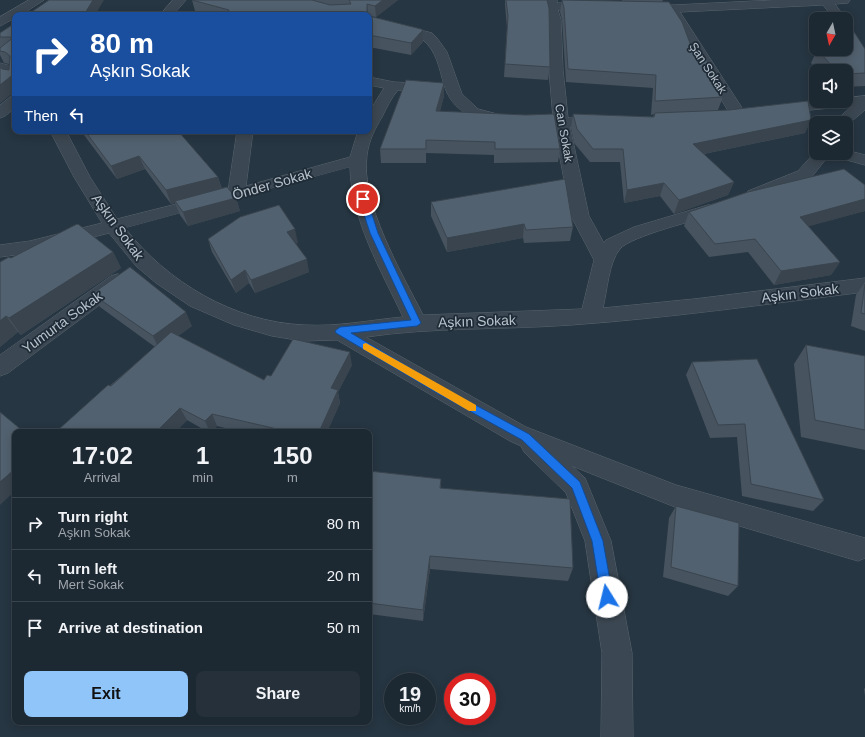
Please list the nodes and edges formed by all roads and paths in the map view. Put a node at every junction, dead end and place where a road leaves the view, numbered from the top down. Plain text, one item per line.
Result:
1 (38, 0) edge
2 (180, 0) edge
3 (827, 0) edge
4 (844, 0) edge
5 (551, 3) edge
6 (670, 5) edge
7 (603, 7) edge
8 (633, 8) edge
9 (17, 12) edge
10 (169, 12) edge
11 (835, 12) edge
12 (12, 15) edge
13 (0, 22) edge
14 (372, 22) edge
15 (0, 67) edge
16 (12, 75) edge
17 (372, 82) edge
18 (394, 86) junction
19 (452, 89) junction
20 (865, 101) edge
21 (12, 103) edge
22 (768, 110) edge
23 (753, 112) edge
24 (0, 113) edge
25 (849, 116) edge
26 (616, 120) edge
27 (372, 121) edge
28 (561, 122) junction
29 (59, 134) edge
30 (245, 134) edge
31 (365, 134) edge
32 (853, 157) edge
33 (358, 160) junction
34 (817, 160) edge
35 (865, 160) edge
36 (236, 194) junction
37 (113, 225) junction
38 (30, 247) junction
39 (0, 251) edge
40 (604, 260) junction
41 (144, 263) junction
42 (0, 270) edge
43 (865, 285) edge
44 (591, 316) junction
45 (417, 323) junction
46 (340, 331) junction
47 (0, 367) edge
48 (525, 437) junction
49 (858, 548) dead end
50 (617, 737) edge

1 - 9 street
2 - 10 street
3 - 4 street
3 - 6 street
3 - 11 street
5 - 7 street
5 - 28 street, Can Sokak
6 - 8 street
6 - 23 street, Şan Sokak
12 - 13 street
14 - 19 street
15 - 16 street
17 - 18 street
18 - 19 street
18 - 27 street
19 - 28 street
20 - 22 street
20 - 25 street
21 - 24 street
26 - 28 street
28 - 40 street, Can Sokak
29 - 37 street, Aşkın Sokak
30 - 36 street
31 - 33 street
32 - 35 street
33 - 36 street, Önder Sokak
33 - 45 street
34 - 40 street
36 - 37 street, Önder Sokak
37 - 38 street, Önder Sokak
37 - 41 street, Aşkın Sokak
38 - 39 street, Önder Sokak
38 - 42 street
40 - 44 street
41 - 46 street, Aşkın Sokak
41 - 47 street, Yumurta Sokak
43 - 44 street, Aşkın Sokak
44 - 45 street, Aşkın Sokak
45 - 46 street, Aşkın Sokak
46 - 48 street
48 - 49 street
48 - 50 street

